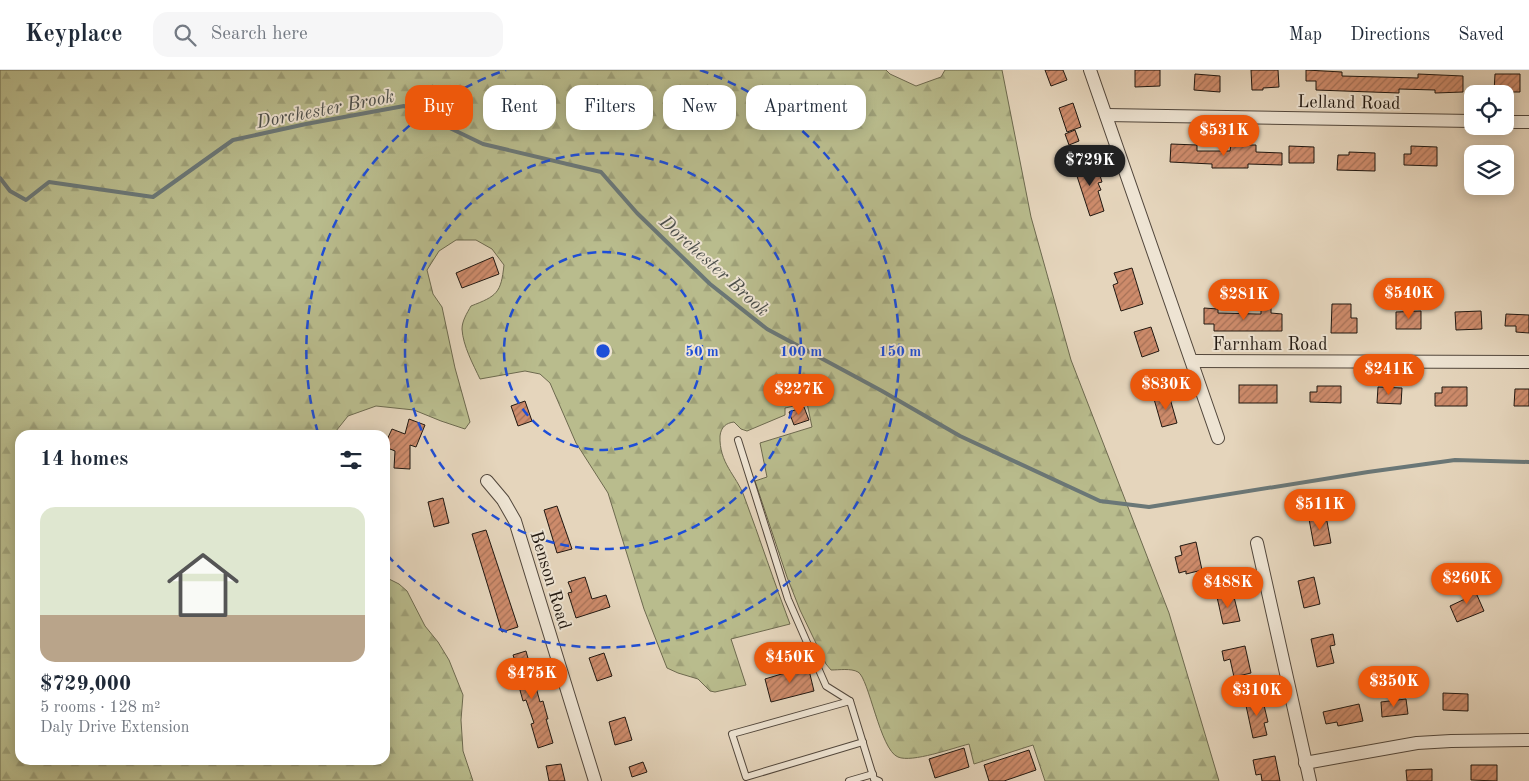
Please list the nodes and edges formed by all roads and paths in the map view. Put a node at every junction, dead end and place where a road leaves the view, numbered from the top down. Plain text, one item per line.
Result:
1 (1090, 70) edge
2 (1106, 115) junction
3 (1464, 122) edge
4 (1514, 122) edge
5 (1529, 122) edge
6 (1192, 361) junction
7 (1529, 362) edge
8 (1218, 438) dead end
9 (738, 440) dead end
10 (488, 481) dead end
11 (1257, 543) dead end
12 (850, 701) junction
13 (1529, 740) edge
14 (863, 742) junction
15 (1306, 763) junction
16 (873, 774) junction
17 (747, 779) edge
18 (596, 781) edge
19 (849, 781) edge
20 (879, 781) edge
21 (1310, 781) edge

1 - 2 street
2 - 3 street, Lelland Road
2 - 6 street
4 - 5 street
6 - 7 street, Farnham Road
6 - 8 street
9 - 12 lane
10 - 18 street, Benson Road
11 - 15 street
12 - 14 lane
12 - 17 lane
13 - 15 street
14 - 16 lane
14 - 17 lane
15 - 21 street
16 - 19 lane
16 - 20 lane

